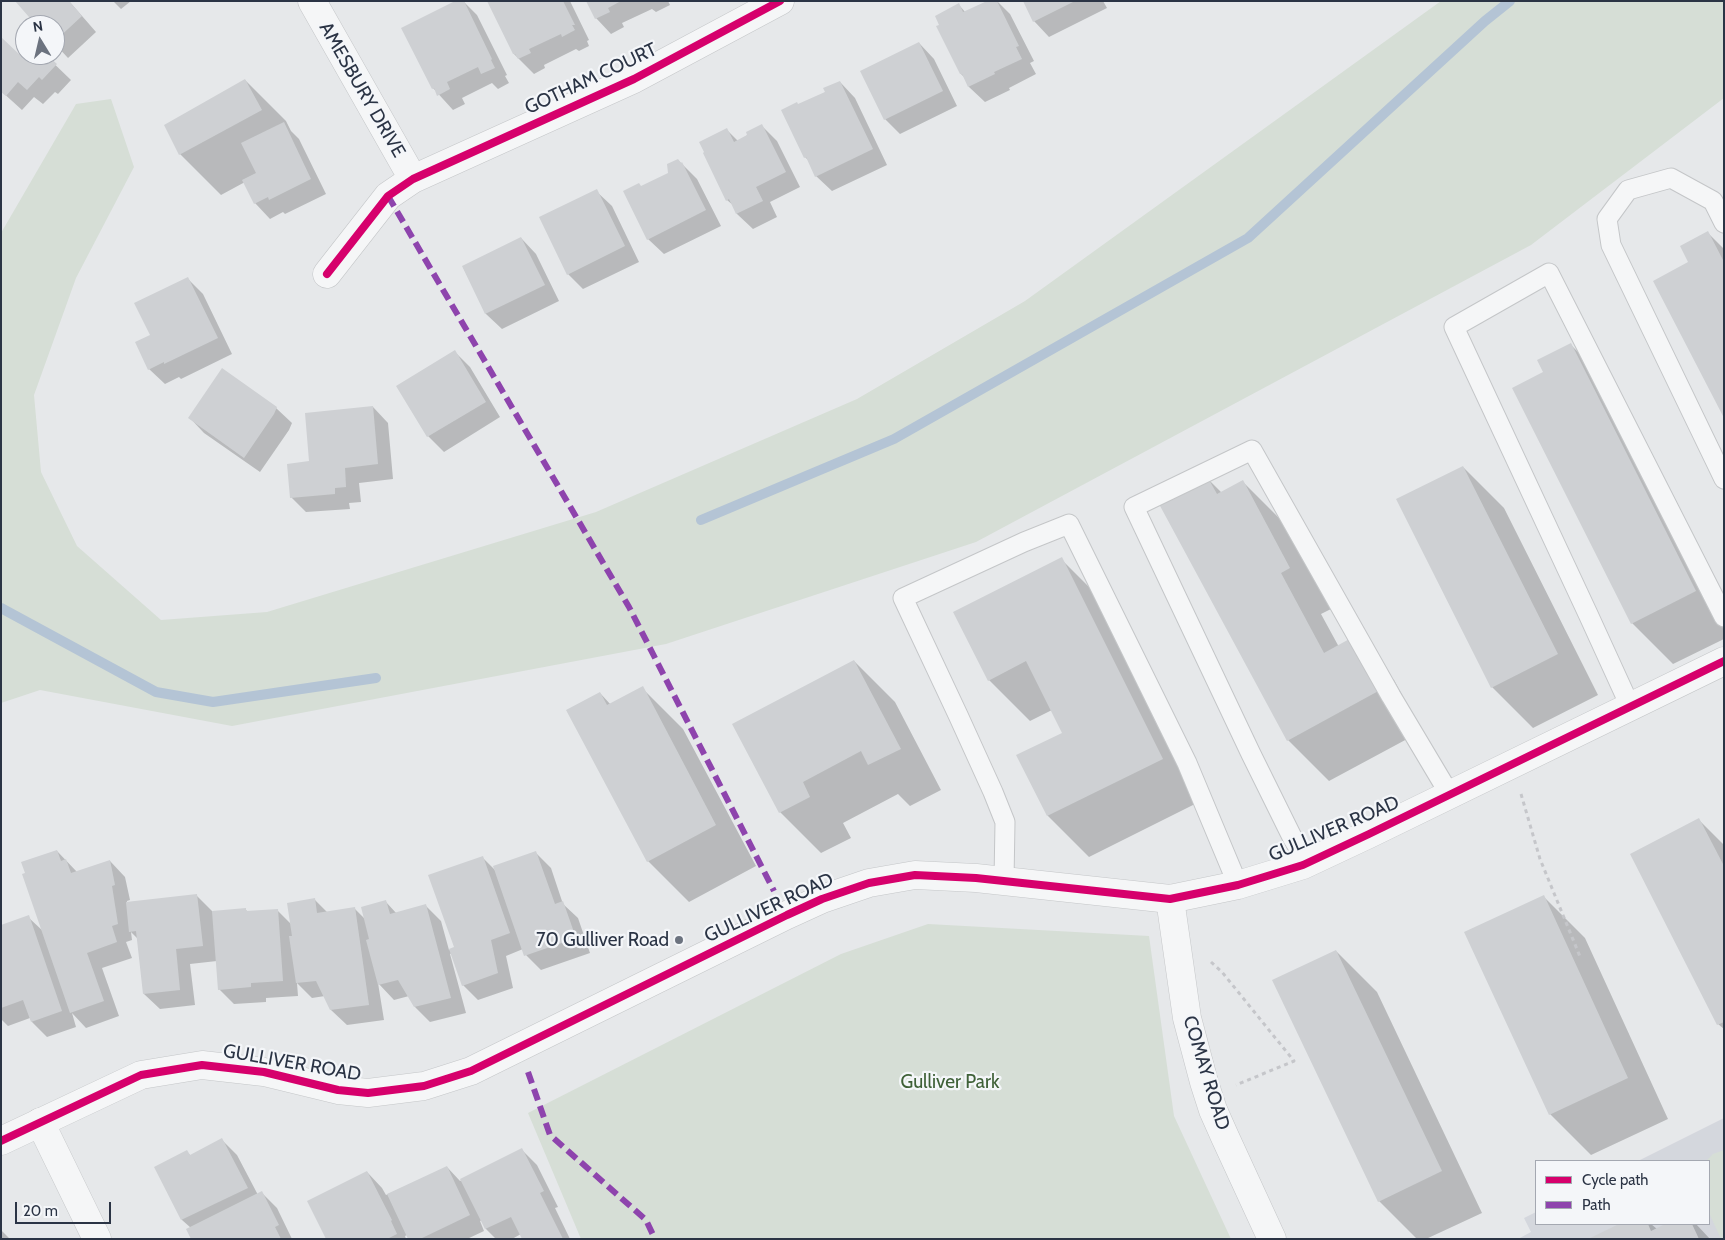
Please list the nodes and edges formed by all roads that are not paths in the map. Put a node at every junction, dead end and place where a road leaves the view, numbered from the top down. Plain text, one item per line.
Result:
1 (312, 1) edge
2 (780, 1) edge
3 (413, 178) junction
4 (1724, 223) edge
5 (327, 274) dead end
6 (1724, 479) edge
7 (1724, 616) edge
8 (1724, 661) edge
9 (1630, 706) junction
10 (1450, 795) junction
11 (1308, 863) junction
12 (1004, 881) junction
13 (1238, 885) junction
14 (1170, 899) junction
15 (40, 1122) junction
16 (1, 1141) edge
17 (96, 1239) edge
18 (1272, 1239) edge

1 - 3 street, AMESBURY DRIVE
2 - 3 street, GOTHAM COURT
3 - 5 street, GOTHAM COURT
4 - 6 lane
7 - 9 lane
8 - 9 street, GULLIVER ROAD
9 - 10 street, GULLIVER ROAD
10 - 11 street, GULLIVER ROAD
10 - 11 lane
11 - 13 street, GULLIVER ROAD
12 - 13 lane
12 - 14 street, GULLIVER ROAD
12 - 15 street, GULLIVER ROAD
13 - 14 street, GULLIVER ROAD
14 - 18 street, COMAY ROAD
15 - 16 street, GULLIVER ROAD
15 - 17 street

